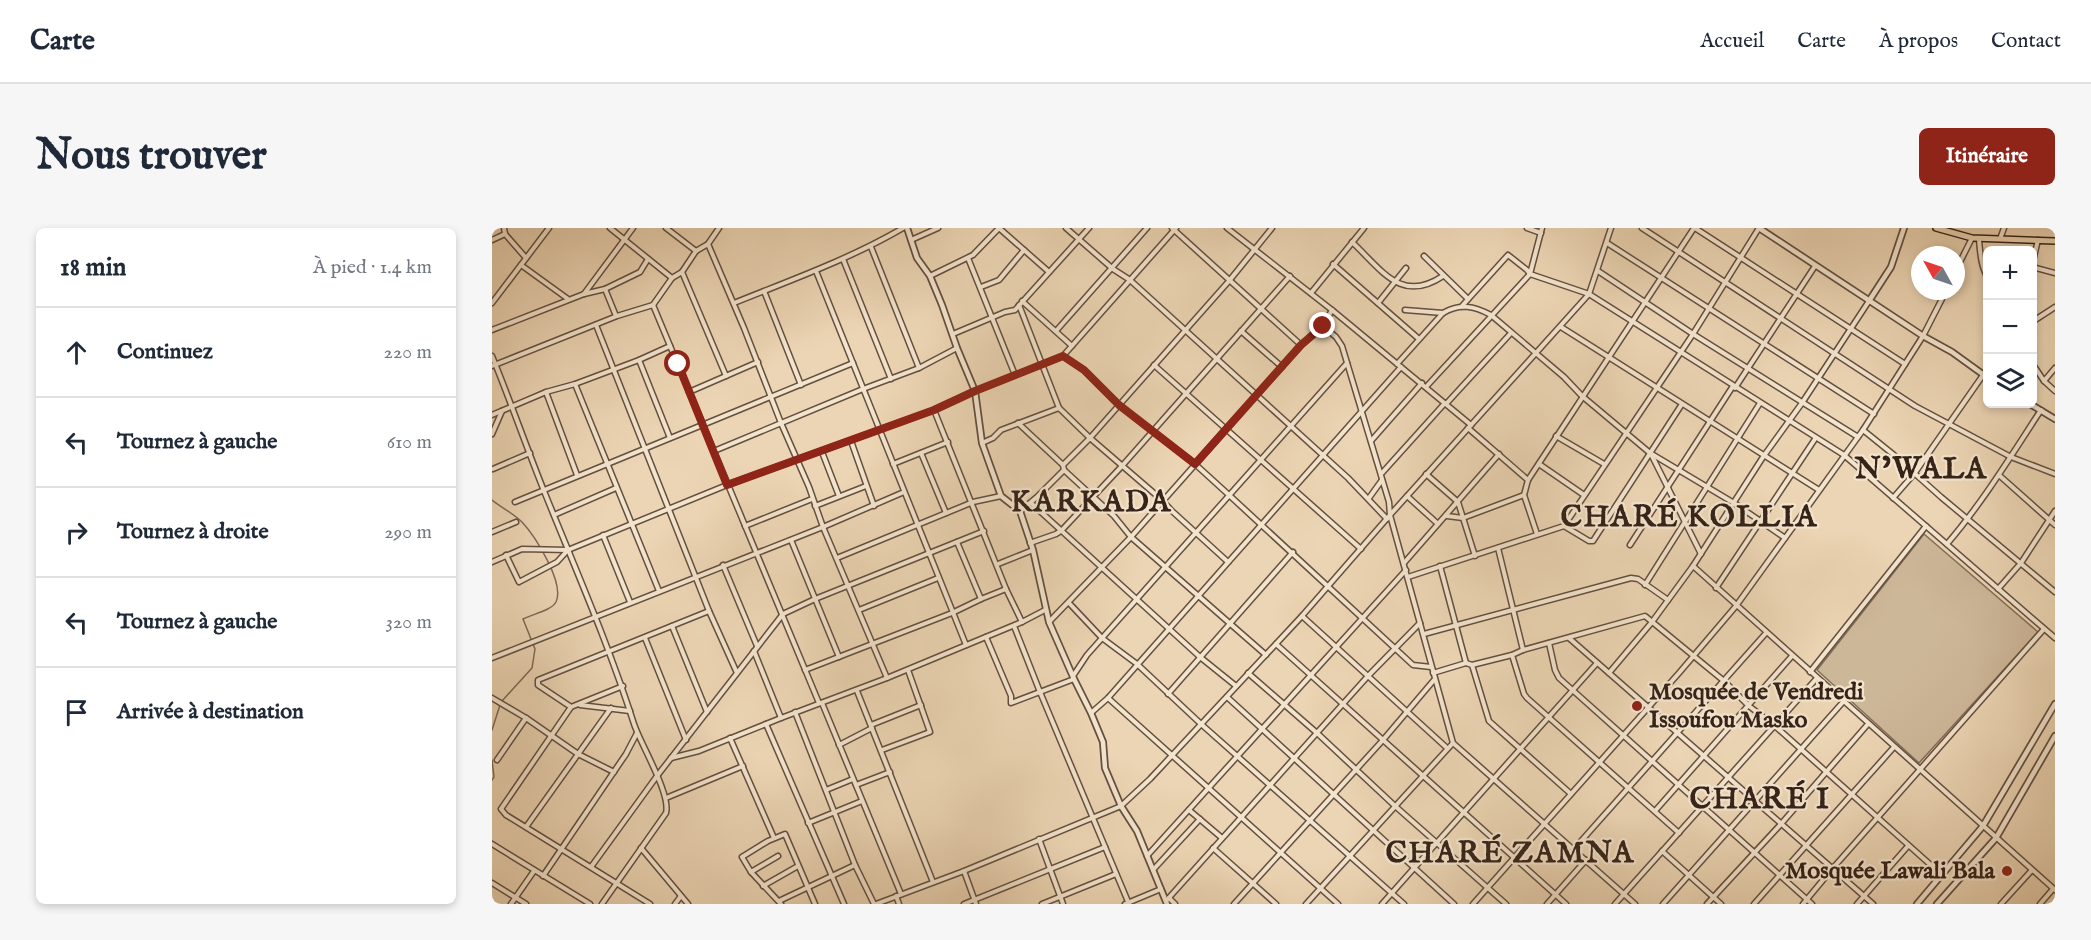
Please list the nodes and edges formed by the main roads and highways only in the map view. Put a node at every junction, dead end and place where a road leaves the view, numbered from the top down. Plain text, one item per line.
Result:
1 (1936, 228) edge
2 (2055, 241) edge

1 - 2 main road

